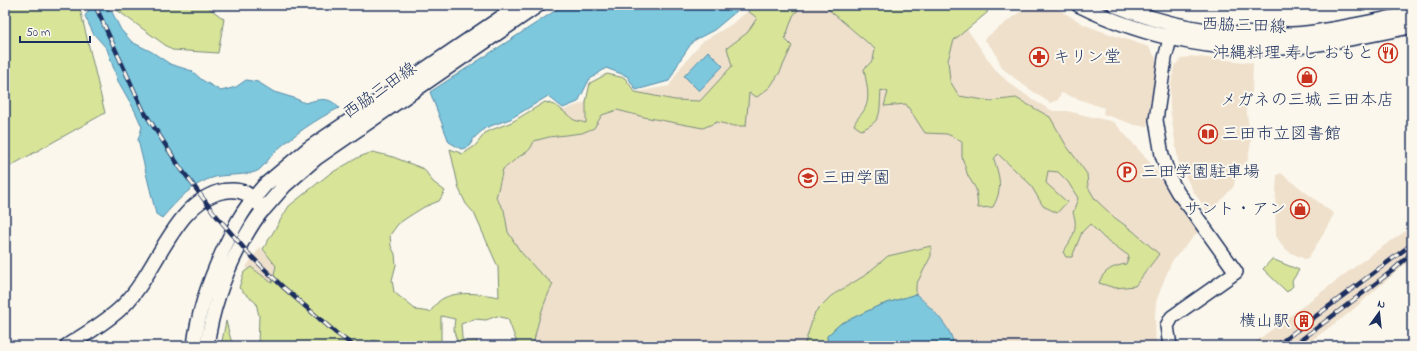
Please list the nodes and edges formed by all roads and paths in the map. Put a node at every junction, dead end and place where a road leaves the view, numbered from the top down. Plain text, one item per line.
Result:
1 (520, 5) edge
2 (538, 5) edge
3 (1079, 5) edge
4 (1115, 5) edge
5 (1412, 14) edge
6 (1412, 26) edge
7 (1172, 31) junction
8 (253, 199) junction
9 (264, 209) junction
10 (67, 346) edge
11 (194, 346) edge
12 (207, 346) edge
13 (1170, 346) edge

1 - 8 main road, 西脇三田線
2 - 9 main road, 西脇三田線
3 - 7 main road, 西脇三田線
4 - 7 main road, 西脇三田線
5 - 7 main road, 西脇三田線
6 - 7 main road, 西脇三田線
7 - 13 street
8 - 9 main road
8 - 10 main road
8 - 11 street
9 - 12 street

